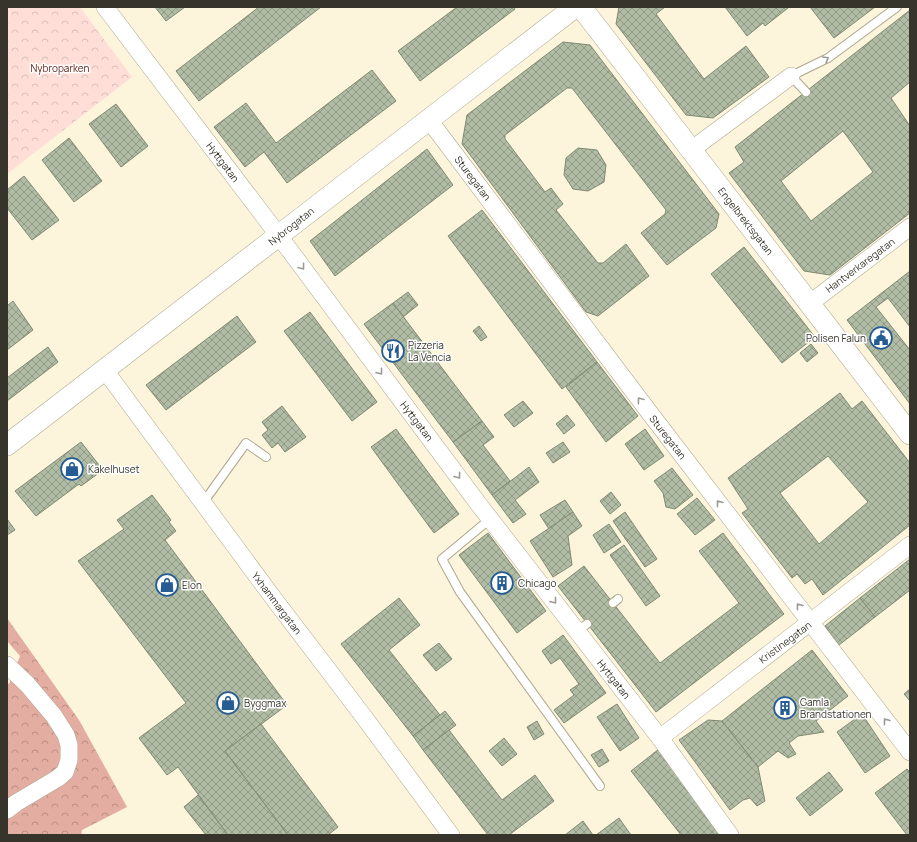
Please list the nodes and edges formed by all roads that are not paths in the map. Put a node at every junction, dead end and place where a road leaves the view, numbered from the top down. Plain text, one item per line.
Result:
1 (105, 7) edge
2 (575, 7) edge
3 (582, 7) edge
4 (896, 7) edge
5 (791, 76) junction
6 (806, 92) dead end
7 (429, 120) junction
8 (691, 150) junction
9 (910, 227) edge
10 (279, 236) junction
11 (809, 304) junction
12 (104, 369) junction
13 (910, 434) edge
14 (7, 445) edge
15 (266, 457) dead end
16 (203, 503) junction
17 (490, 519) junction
18 (910, 545) edge
19 (811, 623) junction
20 (7, 665) edge
21 (660, 738) junction
22 (910, 752) edge
23 (600, 786) dead end
24 (7, 810) edge
25 (451, 835) edge
26 (730, 835) edge

1 - 10 street, Hyttgatan
2 - 7 street, Nybrogatan
3 - 8 street, Engelbrektsgatan
5 -> 4 lane
5 - 6 lane
5 - 8 street
7 - 10 street, Nybrogatan
19 -> 7 street, Sturegatan
8 - 11 street, Engelbrektsgatan
9 - 11 street, Hantverkaregatan
10 - 12 street, Nybrogatan
10 -> 17 street, Hyttgatan
11 - 13 street, Engelbrektsgatan
12 - 14 street, Nybrogatan
12 - 16 street, Yxhammargatan
15 - 16 lane
16 - 25 street, Yxhammargatan
17 -> 21 street, Hyttgatan
17 - 23 lane
18 - 19 street, Kristinegatan
19 - 21 street, Kristinegatan
22 -> 19 street, Sturegatan
20 - 24 street
21 - 26 street, Hyttgatan

